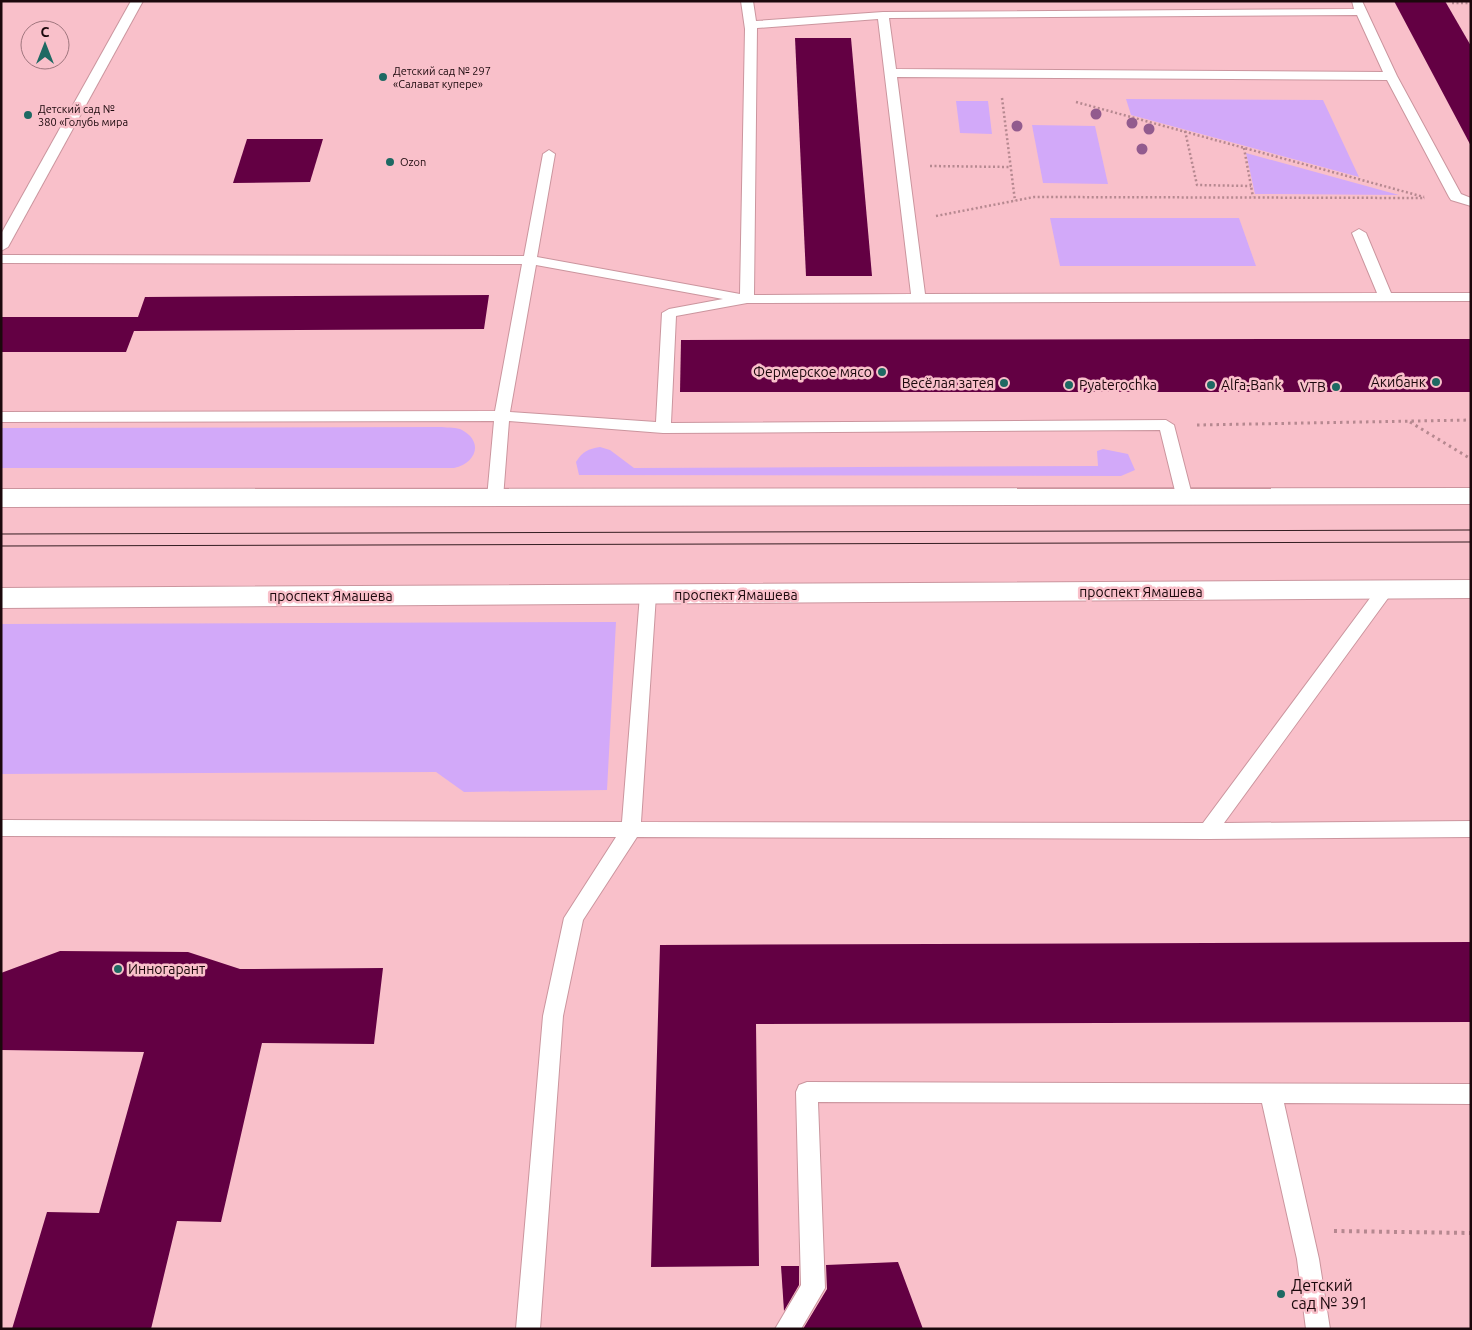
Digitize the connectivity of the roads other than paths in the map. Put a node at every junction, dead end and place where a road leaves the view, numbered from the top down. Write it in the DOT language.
graph roads {
  1 [pos="136,1"];
  2 [pos="747,1"];
  3 [pos="1262,1"];
  4 [pos="1359,7"];
  5 [pos="1268,13"];
  6 [pos="883,15"];
  7 [pos="751,25"];
  8 [pos="890,73"];
  9 [pos="1391,76"];
  10 [pos="549,154"];
  11 [pos="1471,202"];
  12 [pos="1359,233"];
  13 [pos="1,247"];
  14 [pos="1,259"];
  15 [pos="528,260"];
  16 [pos="1471,296"];
  17 [pos="1386,297"];
  18 [pos="918,298"];
  19 [pos="747,299"];
  20 [pos="502,416"];
  21 [pos="1,417"];
  22 [pos="663,428"];
  23 [pos="1184,496"];
  24 [pos="1471,496"];
  25 [pos="1,498"];
  26 [pos="495,498"];
  27 [pos="1471,589"];
  28 [pos="1385,590"];
  29 [pos="648,595"];
  30 [pos="1,598"];
  31 [pos="1,828"];
  32 [pos="1471,829"];
  33 [pos="631,830"];
  34 [pos="1208,830"];
  35 [pos="1271,1093"];
  36 [pos="1471,1094"];
  37 [pos="528,1329"];
  38 [pos="787,1329"];
  39 [pos="1318,1329"];
  1 -- 13 [label="lane"];
  2 -- 7 [label="lane"];
  3 -- 5 [label="lane"];
  4 -- 5 [label="lane"];
  4 -- 9 [label="lane"];
  5 -- 6 [label="lane"];
  6 -- 7 [label="lane"];
  6 -- 8 [label="lane"];
  7 -- 19 [label="lane"];
  8 -- 9 [label="lane"];
  8 -- 18 [label="lane"];
  9 -- 11 [label="lane"];
  10 -- 15 [label="lane"];
  12 -- 17 [label="lane"];
  14 -- 15 [label="lane"];
  15 -- 19 [label="lane"];
  15 -- 20 [label="lane"];
  16 -- 17 [label="lane"];
  17 -- 18 [label="lane"];
  18 -- 19 [label="lane"];
  19 -- 22 [label="lane"];
  20 -- 21 [label="lane"];
  20 -- 22 [label="lane"];
  20 -- 26 [label="lane"];
  22 -- 23 [label="lane"];
  23 -- 24 [label="main road"];
  23 -- 26 [label="main road"];
  25 -- 26 [label="main road"];
  27 -- 28 [label="main road, проспект Ямашева"];
  28 -- 29 [label="main road, проспект Ямашева"];
  28 -- 34 [label="lane"];
  29 -- 30 [label="main road, проспект Ямашева"];
  29 -- 33 [label="lane"];
  31 -- 33 [label="lane"];
  32 -- 34 [label="lane"];
  33 -- 34 [label="lane"];
  33 -- 37 [label="lane"];
  35 -- 36 [label="lane"];
  35 -- 38 [label="lane"];
  35 -- 39 [label="lane"];
}
